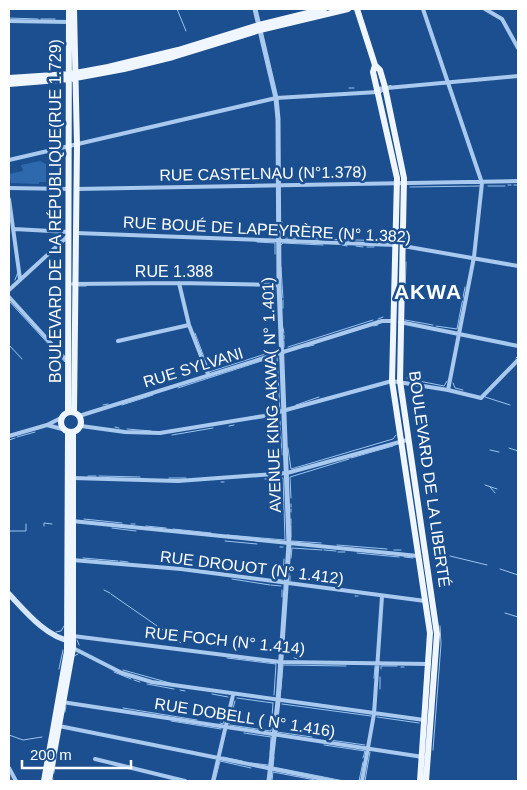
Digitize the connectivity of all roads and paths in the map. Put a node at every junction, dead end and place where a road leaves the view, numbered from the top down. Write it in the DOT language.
graph roads {
  1 [pos="69,9"];
  2 [pos="74,9"];
  3 [pos="255,9"];
  4 [pos="324,9"];
  5 [pos="348,9"];
  6 [pos="357,9"];
  7 [pos="423,9"];
  8 [pos="485,9"];
  9 [pos="9,21"];
  10 [pos="71,22"];
  11 [pos="259,27"];
  12 [pos="518,48"];
  13 [pos="375,65"];
  14 [pos="73,76"];
  15 [pos="518,76"];
  16 [pos="9,78"];
  17 [pos="449,82"];
  18 [pos="9,84"];
  19 [pos="387,88"];
  20 [pos="376,90"];
  21 [pos="276,98"];
  22 [pos="73,146"];
  23 [pos="9,160"];
  24 [pos="518,181"];
  25 [pos="482,183"];
  26 [pos="401,184"];
  27 [pos="279,186"];
  28 [pos="9,188"];
  29 [pos="72,189"];
  30 [pos="9,200"];
  31 [pos="14,229"];
  32 [pos="72,234"];
  33 [pos="278,240"];
  34 [pos="399,245"];
  35 [pos="474,258"];
  36 [pos="518,266"];
  37 [pos="20,279"];
  38 [pos="179,283"];
  39 [pos="72,284"];
  40 [pos="279,285"];
  41 [pos="9,290"];
  42 [pos="9,297"];
  43 [pos="393,320"];
  44 [pos="401,322"];
  45 [pos="188,325"];
  46 [pos="460,334"];
  47 [pos="118,341"];
  48 [pos="518,346"];
  49 [pos="281,353"];
  50 [pos="518,360"];
  51 [pos="72,363"];
  52 [pos="208,374"];
  53 [pos="392,380"];
  54 [pos="400,381"];
  55 [pos="448,390"];
  56 [pos="283,412"];
  57 [pos="73,413"];
  58 [pos="61,418"];
  59 [pos="47,425"];
  60 [pos="81,426"];
  61 [pos="68,431"];
  62 [pos="9,436"];
  63 [pos="404,440"];
  64 [pos="287,473"];
  65 [pos="70,478"];
  66 [pos="70,521"];
  67 [pos="289,544"];
  68 [pos="418,556"];
  69 [pos="425,556"];
  70 [pos="70,560"];
  71 [pos="286,584"];
  72 [pos="9,594"];
  73 [pos="382,596"];
  74 [pos="425,601"];
  75 [pos="432,602"];
  76 [pos="72,642"];
  77 [pos="280,662"];
  78 [pos="377,663"];
  79 [pos="433,664"];
  80 [pos="233,695"];
  81 [pos="61,701"];
  82 [pos="278,701"];
  83 [pos="374,714"];
  84 [pos="428,721"];
  85 [pos="56,726"];
  86 [pos="225,728"];
  87 [pos="274,735"];
  88 [pos="368,749"];
  89 [pos="218,757"];
  90 [pos="425,757"];
  91 [pos="95,759"];
  92 [pos="9,768"];
  93 [pos="270,768"];
  94 [pos="16,781"];
  95 [pos="44,781"];
  96 [pos="49,781"];
  97 [pos="185,781"];
  98 [pos="211,781"];
  99 [pos="269,781"];
  100 [pos="333,781"];
  101 [pos="362,781"];
  102 [pos="420,781"];
  103 [pos="426,781"];
  1 -- 10 [label="main road, BOULEVARD DE LA RÉPUBLIQUE(RUE 1.729)"];
  2 -- 10 [label="main road, BOULEVARD DE LA RÉPUBLIQUE(RUE 1.729)"];
  3 -- 11 [label="street, AVENUE KING AKWA( N° 1.401)"];
  4 -- 11 [label="main road"];
  5 -- 11 [label="main road"];
  6 -- 13 [label="main road, BOULEVARD DE LA LIBERTÉ"];
  7 -- 17 [label="street"];
  8 -- 12 [label="street"];
  9 -- 10 [label="street"];
  10 -- 14 [label="main road, BOULEVARD DE LA RÉPUBLIQUE(RUE 1.729)"];
  11 -- 14 [label="main road"];
  11 -- 21 [label="street, AVENUE KING AKWA( N° 1.401)"];
  13 -- 19 [label="main road, BOULEVARD DE LA LIBERTÉ"];
  13 -- 20 [label="main road, BOULEVARD DE LA LIBERTÉ"];
  14 -- 16 [label="main road"];
  14 -- 18 [label="main road"];
  14 -- 22 [label="main road, BOULEVARD DE LA RÉPUBLIQUE(RUE 1.729)"];
  15 -- 17 [label="street"];
  17 -- 19 [label="street"];
  17 -- 25 [label="street"];
  19 -- 20 [label="street"];
  19 -- 26 [label="main road, BOULEVARD DE LA LIBERTÉ"];
  20 -- 21 [label="street"];
  20 -- 26 [label="main road, BOULEVARD DE LA LIBERTÉ"];
  21 -- 22 [label="street"];
  21 -- 27 [label="street, AVENUE KING AKWA( N° 1.401)"];
  22 -- 23 [label="street"];
  22 -- 29 [label="main road, BOULEVARD DE LA RÉPUBLIQUE(RUE 1.729)"];
  24 -- 25 [label="street, RUE CASTELNAU (N°1.378)"];
  25 -- 26 [label="street, RUE CASTELNAU (N°1.378)"];
  25 -- 35 [label="street"];
  26 -- 27 [label="street, RUE CASTELNAU (N°1.378)"];
  26 -- 34 [label="main road, BOULEVARD DE LA LIBERTÉ"];
  27 -- 29 [label="street, RUE CASTELNAU (N°1.378)"];
  27 -- 33 [label="street, AVENUE KING AKWA( N° 1.401)"];
  28 -- 29 [label="street, RUE CASTELNAU (N°1.378)"];
  29 -- 32 [label="main road, BOULEVARD DE LA RÉPUBLIQUE(RUE 1.729)"];
  30 -- 31 [label="street"];
  31 -- 32 [label="street, RUE BOUÉ DE LAPEYRÈRE (N° 1.382)"];
  31 -- 37 [label="street"];
  32 -- 33 [label="street, RUE BOUÉ DE LAPEYRÈRE (N° 1.382)"];
  32 -- 37 [label="street"];
  32 -- 39 [label="main road, BOULEVARD DE LA RÉPUBLIQUE(RUE 1.729)"];
  33 -- 34 [label="street, RUE BOUÉ DE LAPEYRÈRE (N° 1.382)"];
  33 -- 40 [label="street, AVENUE KING AKWA( N° 1.401)"];
  34 -- 35 [label="street, RUE BOUÉ DE LAPEYRÈRE (N° 1.382)"];
  34 -- 43 [label="main road, BOULEVARD DE LA LIBERTÉ"];
  34 -- 44 [label="main road, BOULEVARD DE LA LIBERTÉ"];
  35 -- 36 [label="street, RUE BOUÉ DE LAPEYRÈRE (N° 1.382)"];
  35 -- 46 [label="street"];
  37 -- 41 [label="street"];
  38 -- 39 [label="street, RUE 1.388"];
  38 -- 40 [label="street, RUE 1.388"];
  38 -- 45 [label="street"];
  39 -- 51 [label="main road, BOULEVARD DE LA RÉPUBLIQUE(RUE 1.729)"];
  40 -- 49 [label="street, AVENUE KING AKWA( N° 1.401)"];
  42 -- 51 [label="street"];
  43 -- 44 [label="street, RUE SYLVANI"];
  43 -- 49 [label="street, RUE SYLVANI"];
  43 -- 53 [label="main road, BOULEVARD DE LA LIBERTÉ"];
  44 -- 46 [label="street, RUE SYLVANI"];
  44 -- 54 [label="main road, BOULEVARD DE LA LIBERTÉ"];
  45 -- 47 [label="street"];
  45 -- 52 [label="street"];
  46 -- 48 [label="street, RUE SYLVANI"];
  46 -- 55 [label="street"];
  49 -- 52 [label="street, RUE SYLVANI"];
  49 -- 56 [label="street, AVENUE KING AKWA( N° 1.401)"];
  50 -- 55 [label="street"];
  51 -- 57 [label="main road, BOULEVARD DE LA RÉPUBLIQUE(RUE 1.729)"];
  52 -- 57 [label="street, RUE SYLVANI"];
  53 -- 54 [label="street"];
  53 -- 56 [label="street"];
  53 -- 63 [label="main road, BOULEVARD DE LA LIBERTÉ"];
  54 -- 55 [label="street"];
  54 -- 63 [label="main road, BOULEVARD DE LA LIBERTÉ"];
  56 -- 60 [label="street"];
  56 -- 64 [label="street, AVENUE KING AKWA( N° 1.401)"];
  57 -- 58 [label="main road"];
  57 -- 60 [label="main road, BOULEVARD DE LA RÉPUBLIQUE(RUE 1.729)"];
  58 -- 59 [label="street"];
  58 -- 61 [label="main road"];
  59 -- 61 [label="street"];
  59 -- 62 [label="street"];
  60 -- 61 [label="main road"];
  61 -- 65 [label="main road"];
  63 -- 64 [label="street"];
  63 -- 68 [label="main road, BOULEVARD DE LA LIBERTÉ"];
  63 -- 69 [label="main road, BOULEVARD DE LA LIBERTÉ"];
  64 -- 65 [label="street"];
  64 -- 67 [label="street, AVENUE KING AKWA( N° 1.401)"];
  65 -- 66 [label="main road"];
  66 -- 67 [label="street"];
  66 -- 70 [label="main road"];
  67 -- 68 [label="street"];
  67 -- 71 [label="street, AVENUE KING AKWA( N° 1.401)"];
  68 -- 69 [label="street"];
  68 -- 74 [label="main road, BOULEVARD DE LA LIBERTÉ"];
  69 -- 75 [label="main road, BOULEVARD DE LA LIBERTÉ"];
  70 -- 71 [label="street, RUE DROUOT (N° 1.412)"];
  70 -- 76 [label="main road"];
  71 -- 73 [label="street, RUE DROUOT (N° 1.412)"];
  71 -- 77 [label="street, AVENUE KING AKWA( N° 1.401)"];
  72 -- 76 [label="main road"];
  73 -- 74 [label="street, RUE DROUOT (N° 1.412)"];
  73 -- 78 [label="street"];
  74 -- 75 [label="street, RUE DROUOT (N° 1.412)"];
  74 -- 79 [label="main road, BOULEVARD DE LA LIBERTÉ"];
  75 -- 79 [label="main road, BOULEVARD DE LA LIBERTÉ"];
  76 -- 77 [label="street, RUE FOCH (N° 1.414)"];
  76 -- 80 [label="street"];
  76 -- 81 [label="main road"];
  77 -- 78 [label="street, RUE FOCH (N° 1.414)"];
  77 -- 82 [label="street, AVENUE KING AKWA( N° 1.401)"];
  78 -- 79 [label="street, RUE FOCH (N° 1.414)"];
  78 -- 83 [label="street"];
  79 -- 84 [label="main road, BOULEVARD DE LA LIBERTÉ"];
  80 -- 82 [label="street"];
  80 -- 86 [label="street"];
  81 -- 85 [label="main road"];
  81 -- 86 [label="street, RUE DOBELL ( N° 1.416)"];
  82 -- 83 [label="street"];
  82 -- 87 [label="street, AVENUE KING AKWA( N° 1.401)"];
  83 -- 84 [label="street"];
  83 -- 88 [label="street"];
  84 -- 90 [label="main road, BOULEVARD DE LA LIBERTÉ"];
  85 -- 89 [label="street"];
  85 -- 95 [label="main road"];
  85 -- 96 [label="main road"];
  86 -- 87 [label="street, RUE DOBELL ( N° 1.416)"];
  86 -- 89 [label="street"];
  87 -- 88 [label="street, RUE DOBELL ( N° 1.416)"];
  87 -- 93 [label="street, AVENUE KING AKWA( N° 1.401)"];
  88 -- 90 [label="street, RUE DOBELL ( N° 1.416)"];
  88 -- 101 [label="street"];
  89 -- 93 [label="street"];
  89 -- 98 [label="street"];
  90 -- 102 [label="main road, BOULEVARD DE LA LIBERTÉ"];
  90 -- 103 [label="main road, BOULEVARD DE LA LIBERTÉ"];
  91 -- 97 [label="street"];
  92 -- 94 [label="street"];
  93 -- 99 [label="street, AVENUE KING AKWA( N° 1.401)"];
  93 -- 100 [label="street"];
}
